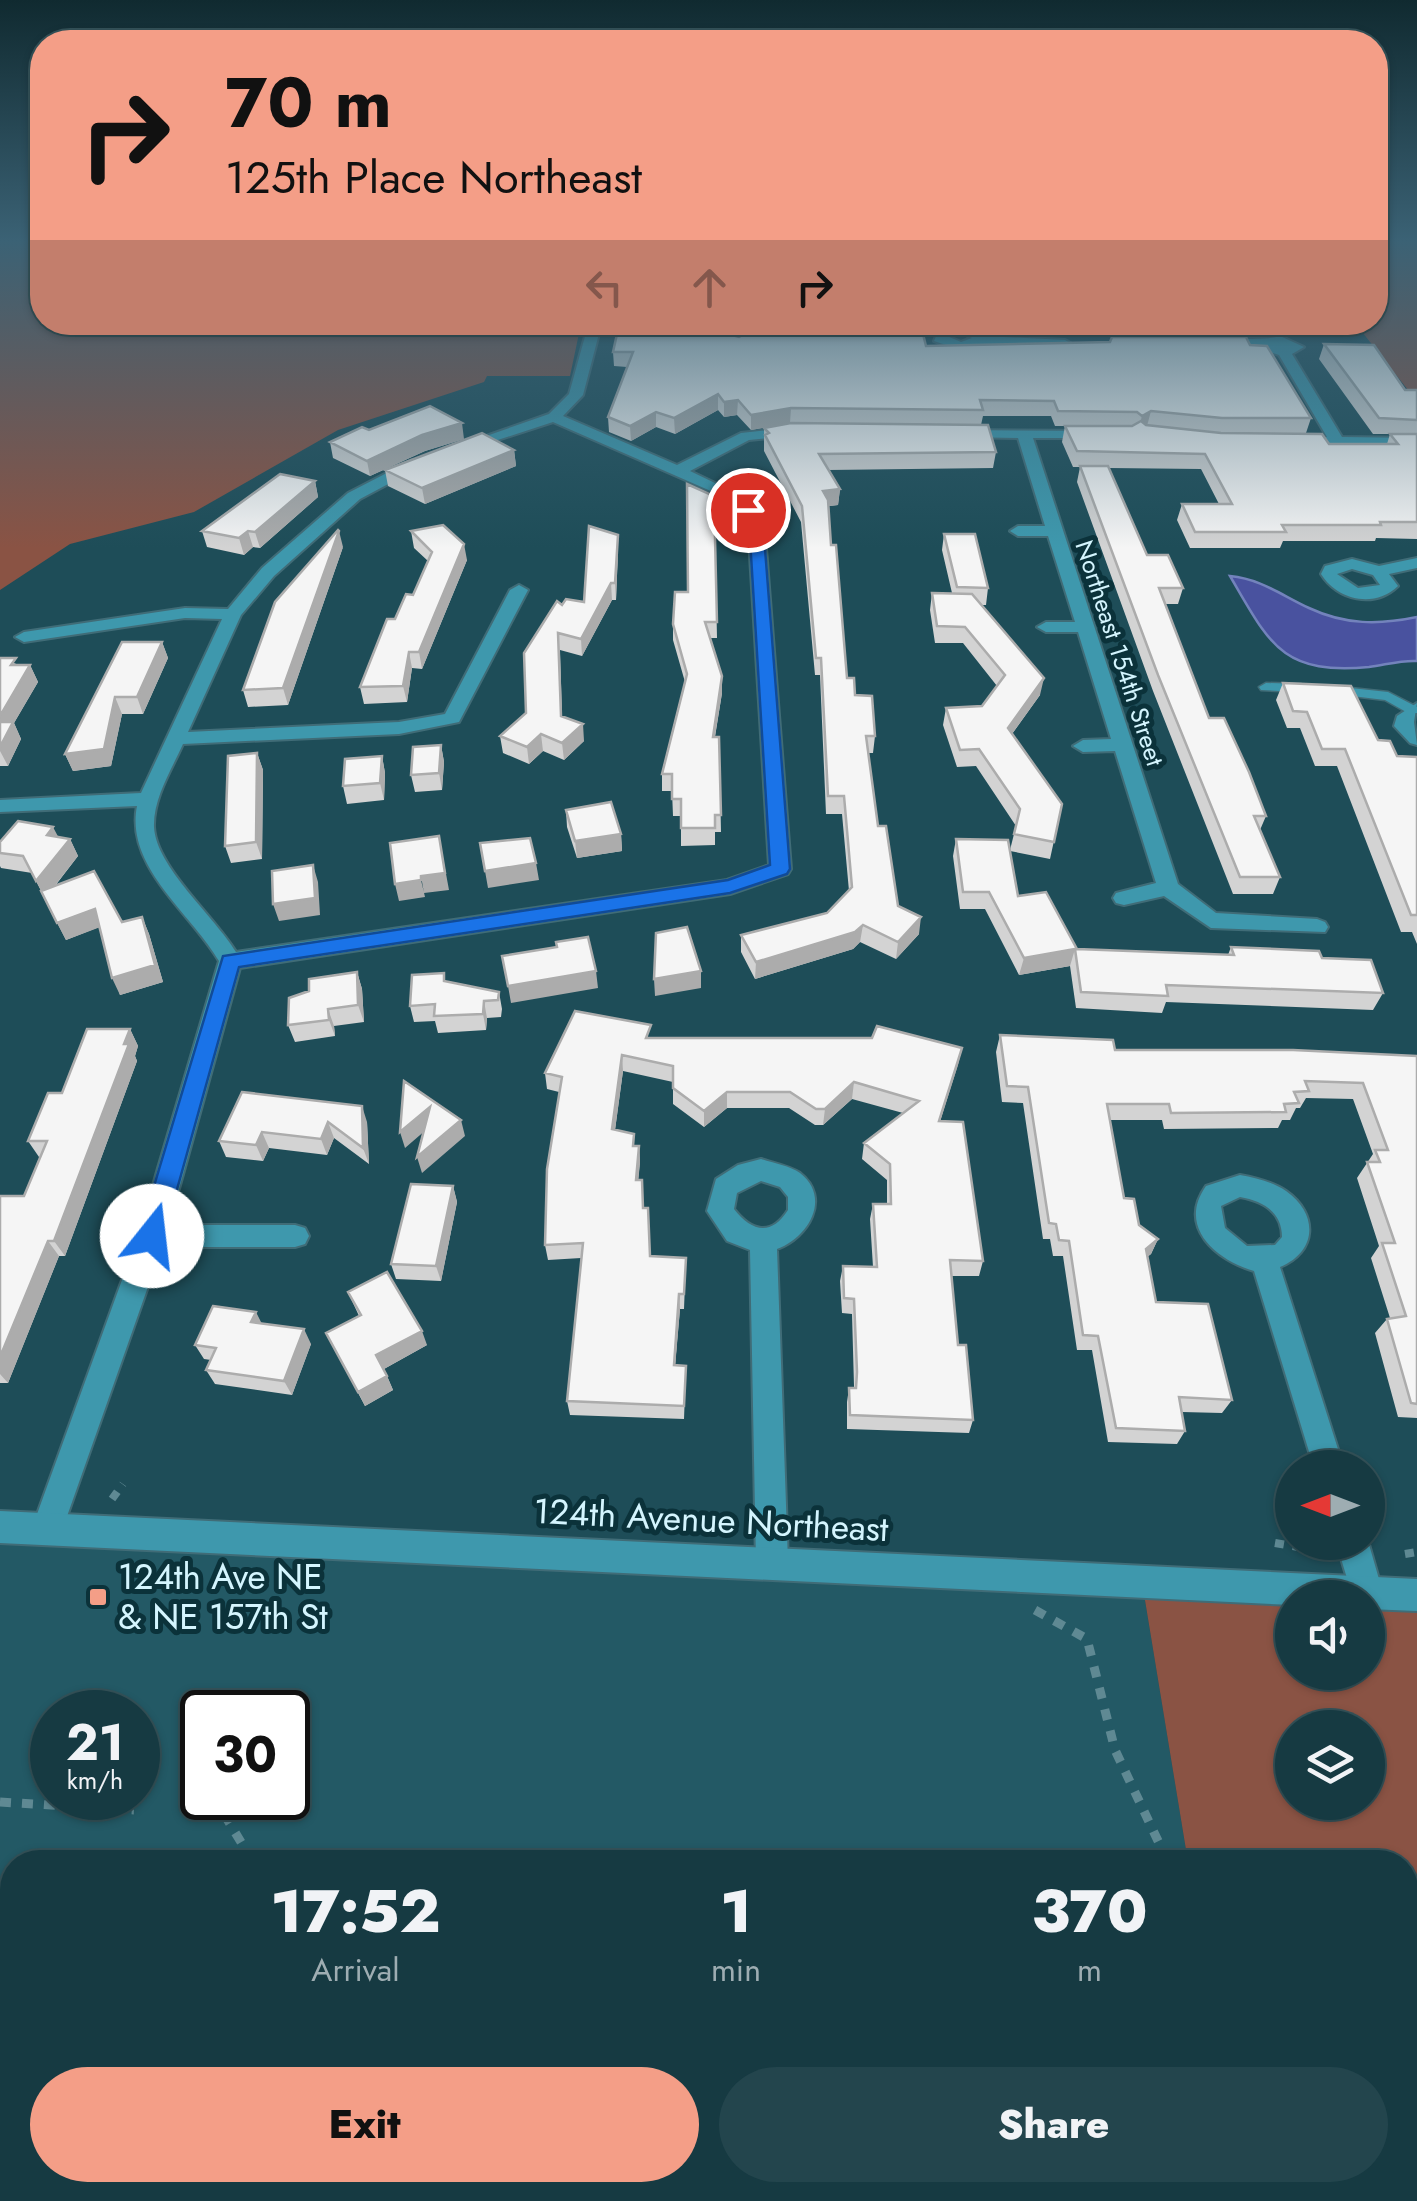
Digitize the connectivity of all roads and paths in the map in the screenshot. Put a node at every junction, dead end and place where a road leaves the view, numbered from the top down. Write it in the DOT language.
graph roads {
  1 [pos="591,343"];
  2 [pos="1048,343"];
  3 [pos="1080,344"];
  4 [pos="1196,345"];
  5 [pos="554,418"];
  6 [pos="823,431"];
  7 [pos="948,432"];
  8 [pos="1024,434"];
  9 [pos="1118,434"];
  10 [pos="1268,441"];
  11 [pos="1337,441"];
  12 [pos="1417,442"];
  13 [pos="680,470"];
  14 [pos="1018,531"];
  15 [pos="1055,531"];
  16 [pos="1417,563"];
  17 [pos="1380,571"];
  18 [pos="520,590"];
  19 [pos="233,614"];
  20 [pos="1046,627"];
  21 [pos="1086,627"];
  22 [pos="24,637"];
  23 [pos="1266,687"];
  24 [pos="1415,710"];
  25 [pos="1417,738"];
  26 [pos="174,739"];
  27 [pos="1084,746"];
  28 [pos="1123,746"];
  29 [pos="148,798"];
  30 [pos="0,806"];
  31 [pos="1168,888"];
  32 [pos="1124,898"];
  33 [pos="1317,927"];
  34 [pos="230,961"];
  35 [pos="152,1236"];
  36 [pos="295,1236"];
  37 [pos="763,1240"];
  38 [pos="1264,1260"];
  39 [pos="1323,1450"];
  40 [pos="123,1484"];
  41 [pos="112,1499"];
  42 [pos="826,1516"];
  43 [pos="698,1517"];
  44 [pos="814,1519"];
  45 [pos="720,1520"];
  46 [pos="0,1527"];
  47 [pos="48,1528"];
  48 [pos="1417,1552"];
  49 [pos="1405,1554"];
  50 [pos="772,1562"];
  51 [pos="1275,1588"];
  52 [pos="1385,1594"];
  53 [pos="1417,1595"];
  54 [pos="1018,1601"];
  55 [pos="0,1802"];
  56 [pos="30,1804"];
  57 [pos="228,1820"];
  58 [pos="246,1850"];
  59 [pos="1162,1850"];
  1 -- 5 [label="street"];
  2 -- 3 [label="street"];
  4 -- 11 [label="street"];
  5 -- 13 [label="street"];
  5 -- 19 [label="street"];
  6 -- 13 [label="street"];
  7 -- 8 [label="street"];
  8 -- 9 [label="street"];
  8 -- 15 [label="street, Northeast 154th Street"];
  10 -- 11 [label="street"];
  11 -- 12 [label="street"];
  13 -- 34 [label="street"];
  14 -- 15 [label="street"];
  15 -- 21 [label="street, Northeast 154th Street"];
  16 -- 17 [label="street"];
  18 -- 26 [label="street"];
  19 -- 22 [label="street"];
  19 -- 26 [label="street"];
  20 -- 21 [label="street"];
  21 -- 28 [label="street, Northeast 154th Street"];
  23 -- 24 [label="lane"];
  24 -- 25 [label="street"];
  26 -- 29 [label="street"];
  27 -- 28 [label="street"];
  28 -- 31 [label="street, Northeast 154th Street"];
  29 -- 30 [label="street"];
  29 -- 34 [label="street"];
  31 -- 32 [label="street"];
  31 -- 33 [label="street"];
  34 -- 35 [label="street"];
  35 -- 36 [label="street"];
  35 -- 47 [label="street"];
  37 -- 50 [label="street"];
  38 -- 39 [label="street"];
  40 -- 41 [label="path"];
  42 -- 44 [label="path"];
  43 -- 45 [label="path"];
  46 -- 47 [label="street, 124th Avenue Northeast"];
  47 -- 50 [label="street, 124th Avenue Northeast"];
  48 -- 49 [label="path"];
  50 -- 51 [label="street, 124th Avenue Northeast"];
  52 -- 53 [label="street, 124th Avenue Northeast"];
  54 -- 59 [label="path"];
  55 -- 56 [label="path"];
  57 -- 58 [label="path"];
}
